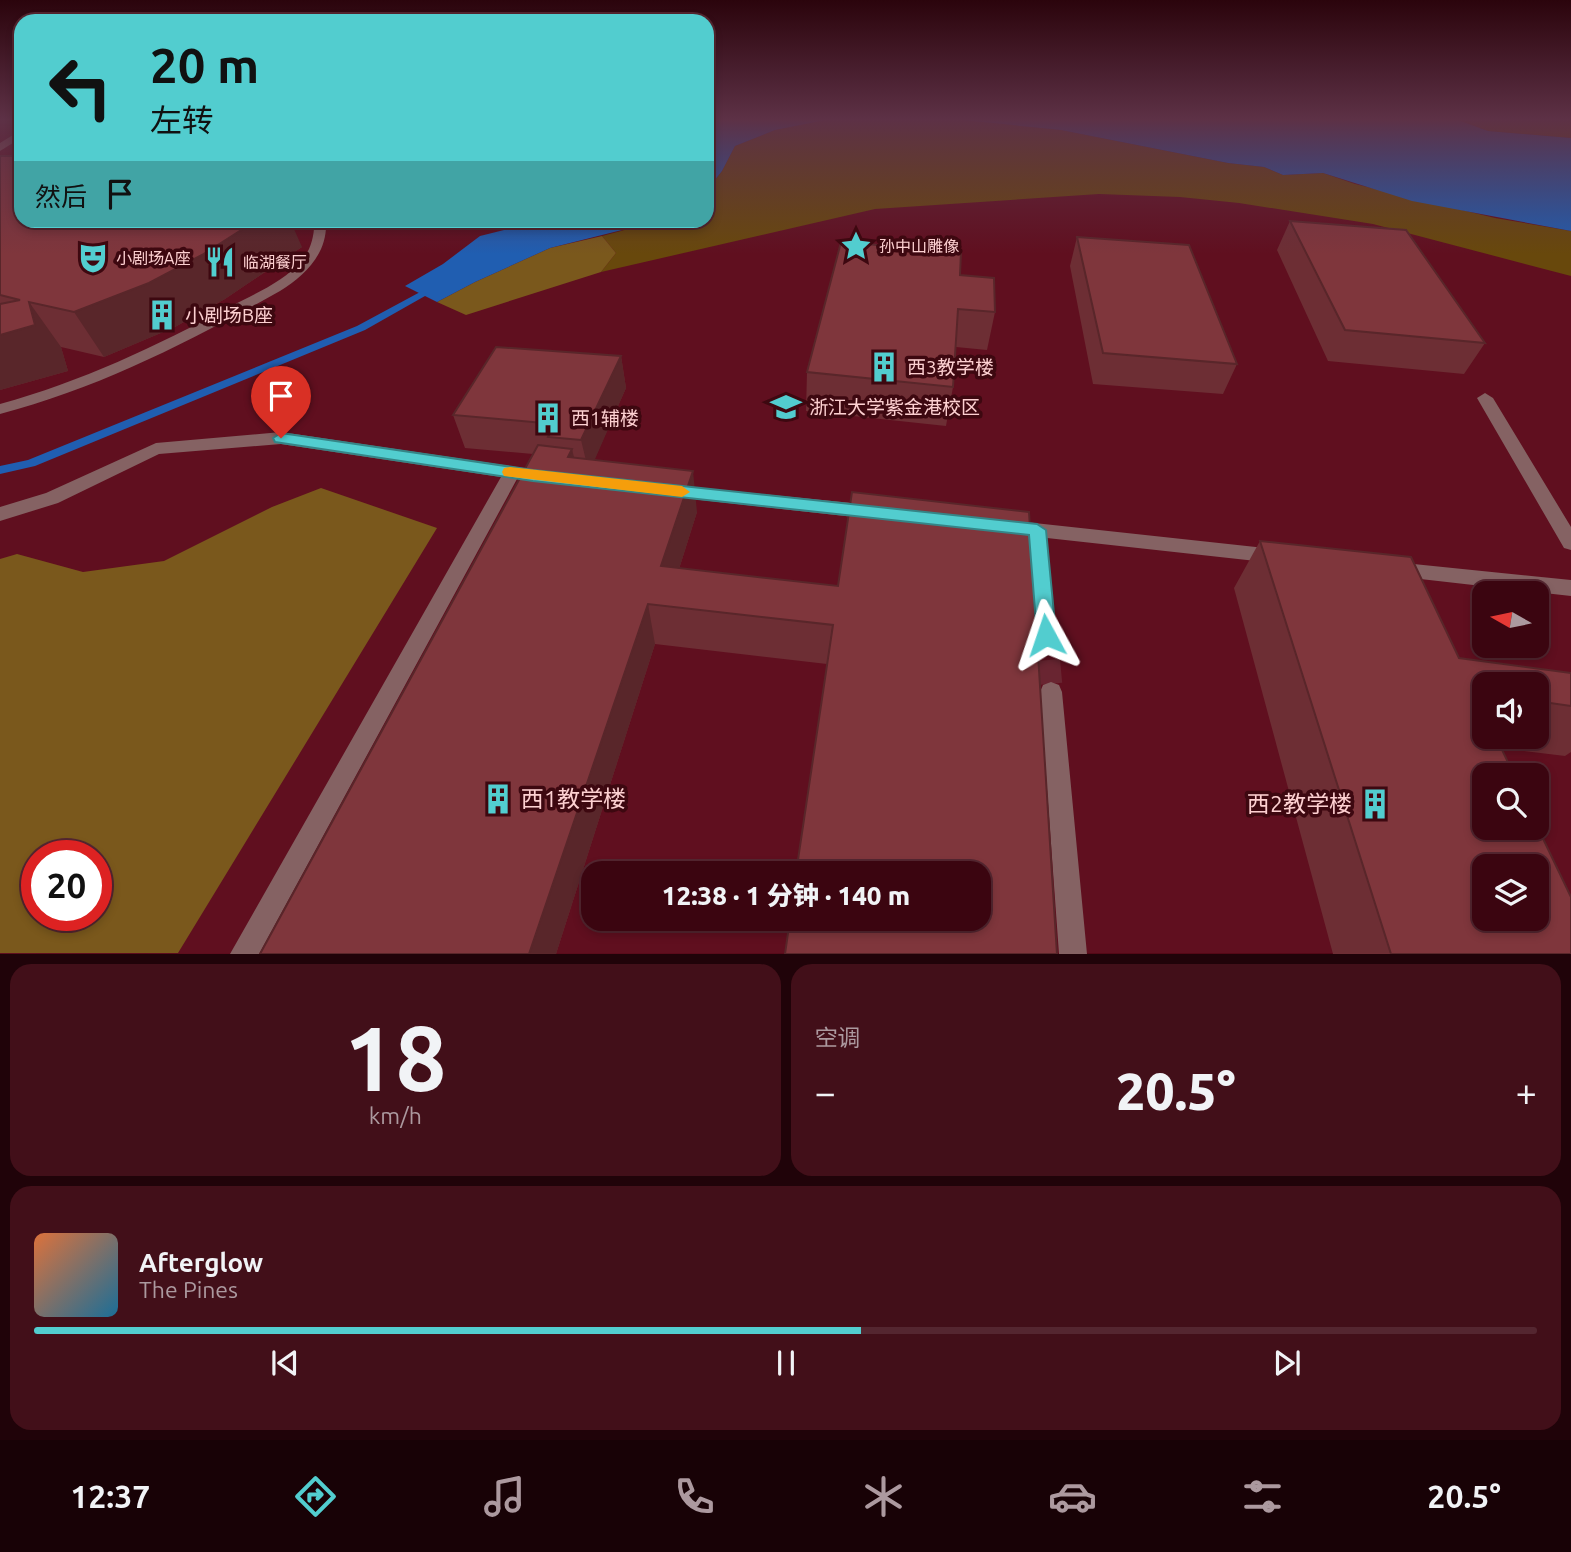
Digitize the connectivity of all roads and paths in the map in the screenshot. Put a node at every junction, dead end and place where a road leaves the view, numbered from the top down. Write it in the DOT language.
graph roads {
  1 [pos="321,228"];
  2 [pos="1485,398"];
  3 [pos="0,409"];
  4 [pos="512,473"];
  5 [pos="561,478"];
  6 [pos="656,489"];
  7 [pos="0,514"];
  8 [pos="887,514"];
  9 [pos="983,524"];
  10 [pos="1037,530"];
  11 [pos="1571,543"];
  12 [pos="1300,559"];
  13 [pos="1370,566"];
  14 [pos="1571,588"];
  15 [pos="1046,635"];
  16 [pos="1051,692"];
  17 [pos="244,954"];
  18 [pos="1073,954"];
  1 -- 3 [label="street"];
  2 -- 11 [label="street"];
  4 -- 5 [label="street"];
  4 -- 7 [label="street"];
  4 -- 17 [label="street"];
  6 -- 8 [label="street"];
  9 -- 10 [label="street"];
  10 -- 12 [label="street"];
  10 -- 15 [label="street"];
  13 -- 14 [label="street"];
  16 -- 18 [label="street"];
}
